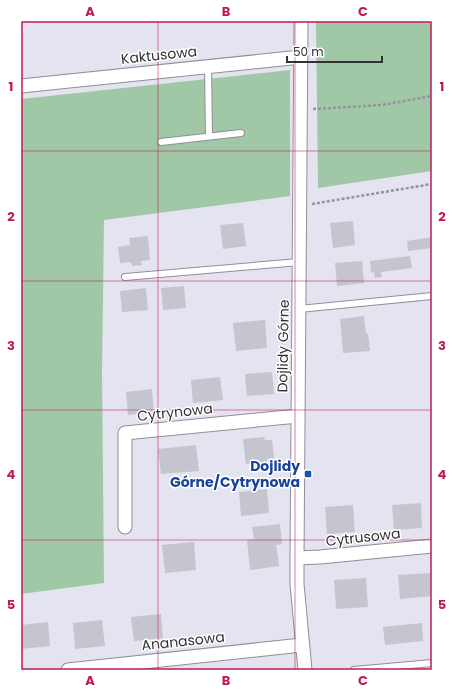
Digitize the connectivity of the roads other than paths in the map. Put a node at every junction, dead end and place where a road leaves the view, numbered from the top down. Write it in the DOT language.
graph roads {
  1 [pos="301,21"];
  2 [pos="301,57"];
  3 [pos="208,66"];
  4 [pos="21,86"];
  5 [pos="241,133"];
  6 [pos="209,136"];
  7 [pos="161,142"];
  8 [pos="299,262"];
  9 [pos="125,277"];
  10 [pos="432,296"];
  11 [pos="299,309"];
  12 [pos="298,416"];
  13 [pos="125,527"];
  14 [pos="432,546"];
  15 [pos="297,558"];
  16 [pos="302,645"];
  17 [pos="432,663"];
  18 [pos="68,670"];
  19 [pos="305,670"];
  20 [pos="354,670"];
  1 -- 2 [label="street, Dojlidy Górne"];
  2 -- 3 [label="street, Kaktusowa"];
  2 -- 8 [label="street, Dojlidy Górne"];
  3 -- 4 [label="street, Kaktusowa"];
  3 -- 6 [label="lane"];
  5 -- 6 [label="lane"];
  6 -- 7 [label="lane"];
  8 -- 9 [label="lane"];
  8 -- 11 [label="street, Dojlidy Górne"];
  10 -- 11 [label="lane"];
  11 -- 12 [label="street, Dojlidy Górne"];
  12 -- 13 [label="street, Cytrynowa"];
  12 -- 15 [label="street, Dojlidy Górne"];
  14 -- 15 [label="street, Cytrusowa"];
  15 -- 16 [label="street, Dojlidy Górne"];
  16 -- 18 [label="street, Ananasowa"];
  16 -- 19 [label="street, Dojlidy Górne"];
  17 -- 20 [label="lane"];
}
